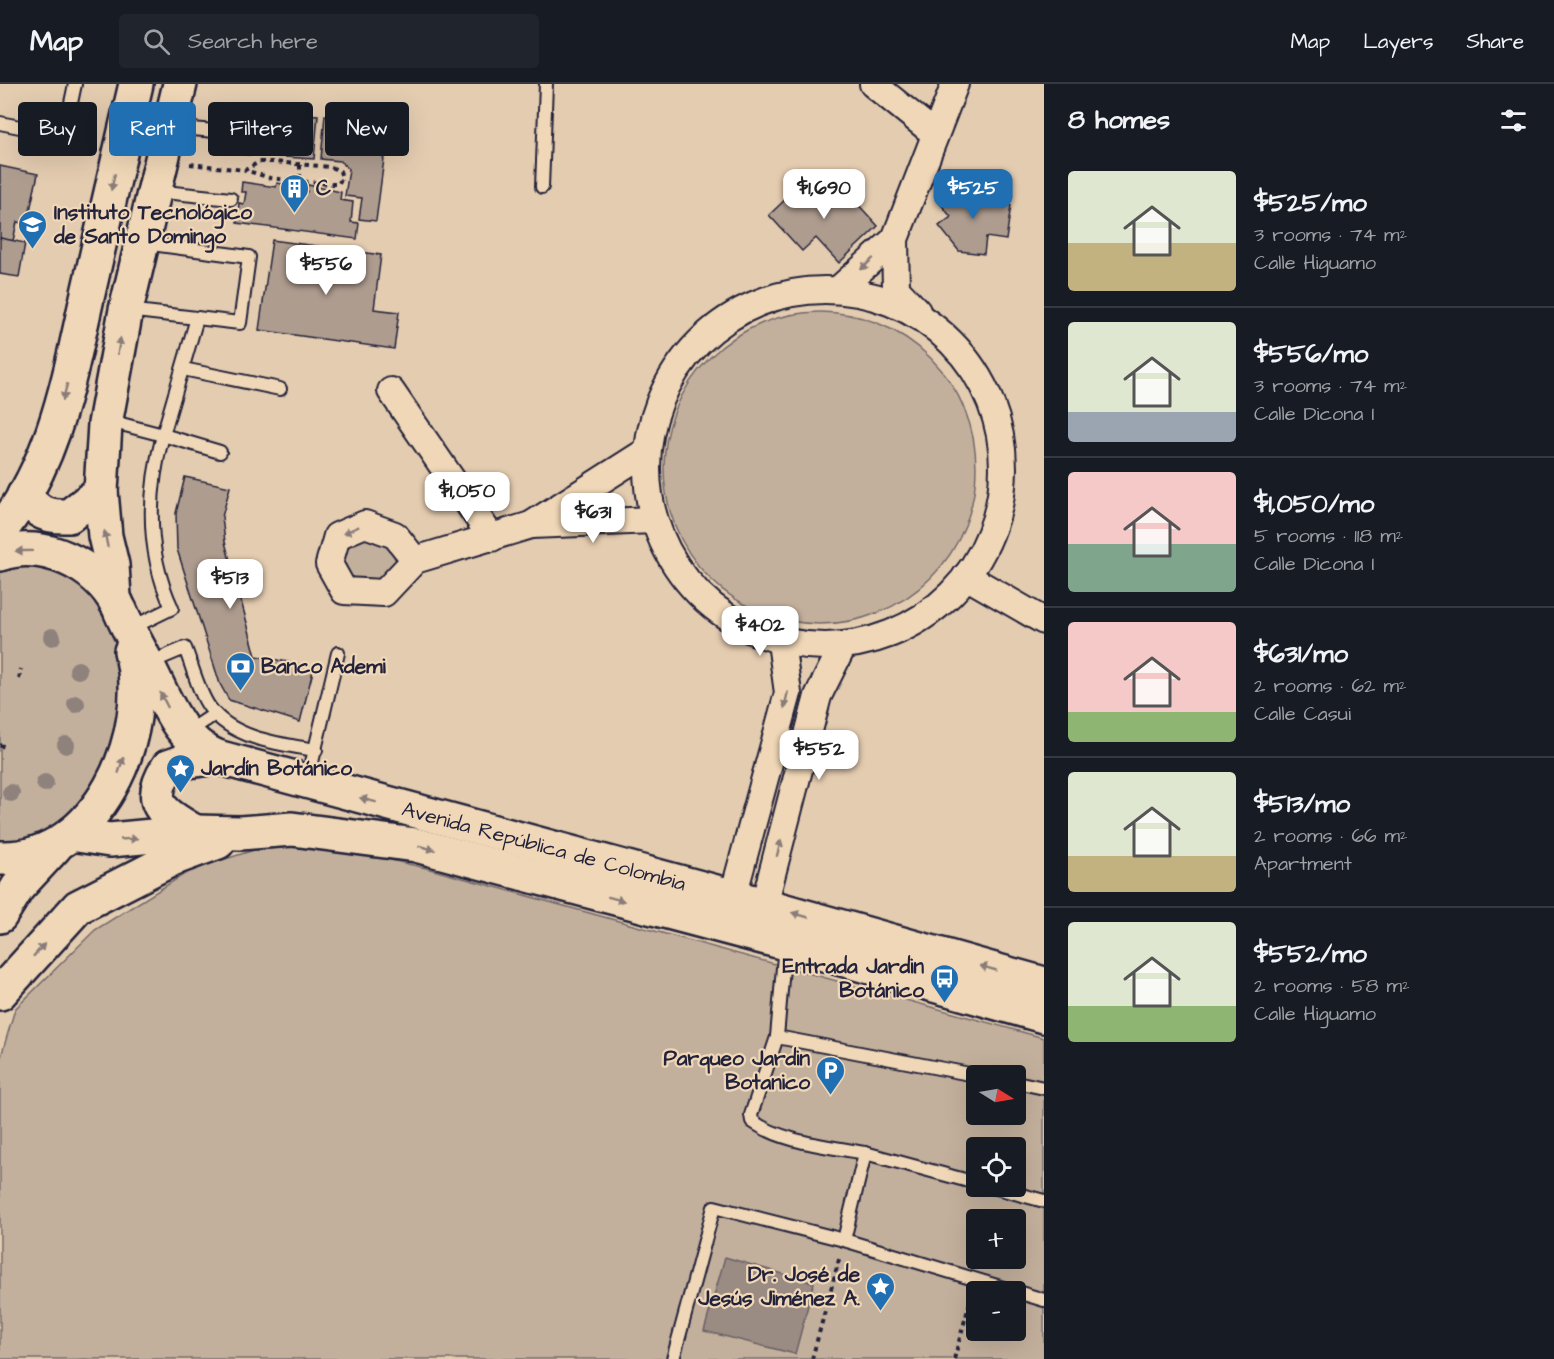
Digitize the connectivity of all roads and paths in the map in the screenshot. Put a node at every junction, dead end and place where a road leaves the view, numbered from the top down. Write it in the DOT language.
graph roads {
  1 [pos="75,84"];
  2 [pos="136,84"];
  3 [pos="180,84"];
  4 [pos="546,84"];
  5 [pos="875,84"];
  6 [pos="954,84"];
  7 [pos="176,102"];
  8 [pos="0,123"];
  9 [pos="934,134"];
  10 [pos="163,156"];
  11 [pos="276,156"];
  12 [pos="274,162"];
  13 [pos="300,165"];
  14 [pos="345,165"];
  15 [pos="245,170"];
  16 [pos="340,171"];
  17 [pos="158,176"];
  18 [pos="302,181"];
  19 [pos="542,187"];
  20 [pos="300,191"];
  21 [pos="231,199"];
  22 [pos="895,239"];
  23 [pos="142,243"];
  24 [pos="839,289"];
  25 [pos="126,310"];
  26 [pos="197,318"];
  27 [pos="923,318"];
  28 [pos="183,369"];
  29 [pos="280,389"];
  30 [pos="391,391"];
  31 [pos="106,420"];
  32 [pos="163,435"];
  33 [pos="647,451"];
  34 [pos="220,452"];
  35 [pos="101,491"];
  36 [pos="24,495"];
  37 [pos="654,520"];
  38 [pos="531,525"];
  39 [pos="0,531"];
  40 [pos="492,538"];
  41 [pos="0,554"];
  42 [pos="416,560"];
  43 [pos="966,576"];
  44 [pos="121,612"];
  45 [pos="1044,621"];
  46 [pos="781,642"];
  47 [pos="843,646"];
  48 [pos="339,653"];
  49 [pos="147,664"];
  50 [pos="21,669"];
  51 [pos="19,679"];
  52 [pos="215,714"];
  53 [pos="185,734"];
  54 [pos="3,740"];
  55 [pos="1,748"];
  56 [pos="316,750"];
  57 [pos="217,758"];
  58 [pos="307,783"];
  59 [pos="195,832"];
  60 [pos="240,833"];
  61 [pos="66,838"];
  62 [pos="0,858"];
  63 [pos="733,896"];
  64 [pos="765,905"];
  65 [pos="0,916"];
  66 [pos="785,943"];
  67 [pos="1044,984"];
  68 [pos="0,993"];
  69 [pos="1044,1016"];
  70 [pos="777,1037"];
  71 [pos="966,1073"];
  72 [pos="1026,1084"];
  73 [pos="1044,1088"];
  74 [pos="865,1154"];
  75 [pos="966,1180"];
  76 [pos="1026,1196"];
  77 [pos="1044,1201"];
  78 [pos="844,1240"];
  79 [pos="976,1280"];
  80 [pos="1044,1300"];
  81 [pos="673,1359"];
  82 [pos="812,1359"];
  83 [pos="954,1359"];
  1 -- 8 [label="lane"];
  2 -- 36 [label="main road, one-way"];
  3 -- 7 [label="main road"];
  4 -- 19 [label="lane"];
  5 -- 9 [label="street"];
  6 -- 9 [label="street"];
  9 -- 22 [label="street"];
  10 -- 17 [label="main road"];
  11 -- 12 [label="path"];
  12 -- 13 [label="path"];
  12 -- 15 [label="path"];
  13 -- 16 [label="path"];
  13 -- 18 [label="path"];
  14 -- 16 [label="path"];
  15 -- 17 [label="path"];
  15 -- 18 [label="path"];
  16 -- 18 [label="path"];
  17 -- 21 [label="lane"];
  17 -- 23 [label="main road"];
  18 -- 20 [label="path"];
  22 -- 24 [label="street, one-way"];
  22 -- 27 [label="street"];
  23 -- 25 [label="main road"];
  23 -- 26 [label="lane"];
  24 -- 27 [label="street"];
  24 -- 33 [label="street"];
  25 -- 26 [label="lane"];
  31 -- 25 [label="main road, one-way"];
  26 -- 28 [label="lane"];
  27 -- 43 [label="street"];
  28 -- 29 [label="lane"];
  28 -- 32 [label="lane"];
  30 -- 40 [label="street"];
  31 -- 32 [label="lane"];
  31 -- 35 [label="main road"];
  32 -- 34 [label="lane"];
  32 -- 44 [label="lane"];
  33 -- 37 [label="street"];
  33 -- 38 [label="street"];
  35 -- 36 [label="main road"];
  44 -- 35 [label="main road, one-way"];
  36 -- 39 [label="main road"];
  37 -- 38 [label="street"];
  37 -- 46 [label="street"];
  38 -- 40 [label="street"];
  40 -- 42 [label="street"];
  44 -- 41 [label="main road, one-way"];
  43 -- 45 [label="street"];
  43 -- 47 [label="street"];
  44 -- 49 [label="main road, Avenida República de Colombia"];
  61 -- 44 [label="main road, one-way"];
  46 -- 47 [label="street"];
  46 -- 63 [label="street, one-way"];
  64 -- 47 [label="street, one-way"];
  48 -- 56 [label="lane"];
  49 -- 52 [label="lane"];
  53 -- 49 [label="main road, Avenida República de Colombia, one-way"];
  50 -- 51 [label="path"];
  52 -- 53 [label="lane"];
  52 -- 56 [label="lane"];
  53 -- 57 [label="main road, Avenida República de Colombia"];
  54 -- 55 [label="path"];
  56 -- 58 [label="lane"];
  57 -- 58 [label="main road, Avenida República de Colombia"];
  57 -- 59 [label="main road"];
  63 -- 58 [label="main road, Avenida República de Colombia, one-way"];
  59 -- 60 [label="main road, Avenida República de Colombia"];
  61 -- 59 [label="main road, Avenida República de Colombia, one-way"];
  60 -- 66 [label="main road, Avenida República de Colombia, one-way"];
  68 -- 60 [label="main road, one-way"];
  61 -- 62 [label="main road"];
  61 -- 65 [label="main road"];
  63 -- 64 [label="main road, Avenida República de Colombia"];
  67 -- 64 [label="main road, Avenida República de Colombia, one-way"];
  66 -- 69 [label="main road, Avenida República de Colombia"];
  66 -- 70 [label="lane"];
  70 -- 71 [label="lane"];
  70 -- 74 [label="lane"];
  72 -- 73 [label="lane"];
  74 -- 75 [label="lane"];
  74 -- 78 [label="lane"];
  76 -- 77 [label="lane"];
  78 -- 79 [label="lane"];
  78 -- 81 [label="lane"];
  78 -- 82 [label="path"];
  79 -- 80 [label="lane"];
  79 -- 83 [label="path"];
}
